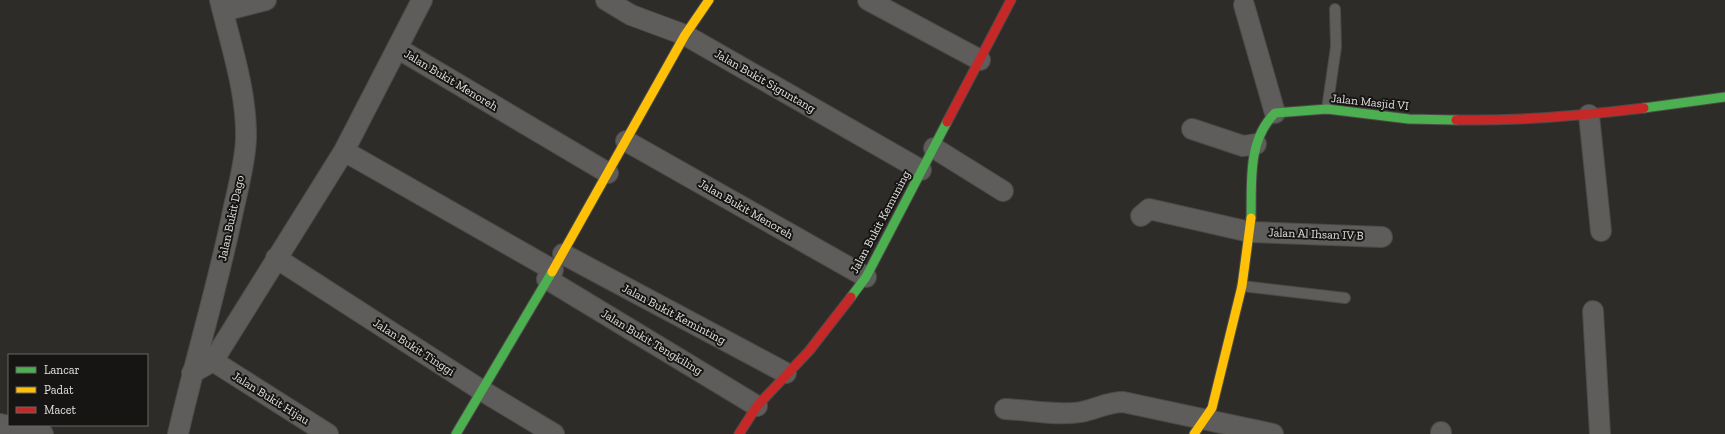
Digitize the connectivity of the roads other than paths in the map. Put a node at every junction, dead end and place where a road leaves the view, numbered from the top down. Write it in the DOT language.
graph roads {
  1 [pos="266,0"];
  2 [pos="422,0"];
  3 [pos="606,0"];
  4 [pos="709,0"];
  5 [pos="869,0"];
  6 [pos="1011,0"];
  7 [pos="221,5"];
  8 [pos="1244,5"];
  9 [pos="1335,9"];
  10 [pos="685,35"];
  11 [pos="397,48"];
  12 [pos="980,60"];
  13 [pos="1725,97"];
  14 [pos="1327,110"];
  15 [pos="1275,113"];
  16 [pos="1589,115"];
  17 [pos="1192,129"];
  18 [pos="626,141"];
  19 [pos="1256,144"];
  20 [pos="934,148"];
  21 [pos="344,151"];
  22 [pos="921,170"];
  23 [pos="608,173"];
  24 [pos="1003,191"];
  25 [pos="1141,216"];
  26 [pos="1601,231"];
  27 [pos="1250,232"];
  28 [pos="1382,237"];
  29 [pos="276,258"];
  30 [pos="554,267"];
  31 [pos="866,277"];
  32 [pos="1242,286"];
  33 [pos="1345,298"];
  34 [pos="1593,311"];
  35 [pos="213,361"];
  36 [pos="192,373"];
  37 [pos="786,373"];
  38 [pos="480,390"];
  39 [pos="757,406"];
  40 [pos="1005,409"];
  41 [pos="9,426"];
  42 [pos="1199,426"];
  43 [pos="43,434"];
  44 [pos="178,434"];
  45 [pos="328,434"];
  46 [pos="456,434"];
  47 [pos="554,434"];
  48 [pos="739,434"];
  49 [pos="1273,434"];
  50 [pos="1600,434"];
  1 -- 7 [label="street"];
  2 -- 11 [label="street"];
  3 -- 10 [label="street, Jalan Bukit Siguntang"];
  4 -- 10 [label="street"];
  5 -- 12 [label="street"];
  6 -- 12 [label="street, Jalan Bukit Kemuning"];
  7 -- 36 [label="street, Jalan Bukit Dago"];
  8 -- 15 [label="street"];
  9 -- 14 [label="lane"];
  10 -- 18 [label="street"];
  10 -- 22 [label="street, Jalan Bukit Siguntang"];
  11 -- 21 [label="street"];
  11 -- 23 [label="street, Jalan Bukit Menoreh"];
  12 -- 20 [label="street, Jalan Bukit Kemuning"];
  13 -- 16 [label="street, Jalan Masjid VI"];
  14 -- 15 [label="street, Jalan Masjid VI"];
  14 -- 16 [label="street, Jalan Masjid VI"];
  15 -- 19 [label="street"];
  16 -- 26 [label="street"];
  17 -- 19 [label="street"];
  18 -- 23 [label="street"];
  18 -- 31 [label="street, Jalan Bukit Menoreh"];
  19 -- 27 [label="street"];
  20 -- 22 [label="street, Jalan Bukit Kemuning"];
  20 -- 24 [label="street"];
  21 -- 29 [label="street"];
  21 -- 30 [label="street, Jalan Bukit Tengkiling"];
  22 -- 31 [label="street, Jalan Bukit Kemuning"];
  23 -- 30 [label="street"];
  25 -- 27 [label="street, Jalan Al Ihsan IV B"];
  27 -- 28 [label="street, Jalan Al Ihsan IV B"];
  27 -- 32 [label="street"];
  29 -- 35 [label="street"];
  29 -- 38 [label="street, Jalan Bukit Tinggi"];
  30 -- 37 [label="street, Jalan Bukit Keminting"];
  30 -- 38 [label="street"];
  30 -- 39 [label="street, Jalan Bukit Tengkiling"];
  31 -- 37 [label="street, Jalan Bukit Kemuning"];
  32 -- 33 [label="lane"];
  32 -- 42 [label="street"];
  34 -- 50 [label="street"];
  35 -- 36 [label="street"];
  35 -- 45 [label="street, Jalan Bukit Hijau"];
  36 -- 44 [label="street, Jalan Bukit Dago"];
  37 -- 39 [label="street, Jalan Bukit Kemuning"];
  38 -- 46 [label="street"];
  38 -- 47 [label="street, Jalan Bukit Tinggi"];
  39 -- 48 [label="street, Jalan Bukit Kemuning"];
  40 -- 42 [label="street"];
  41 -- 43 [label="street"];
  42 -- 49 [label="street"];
}
